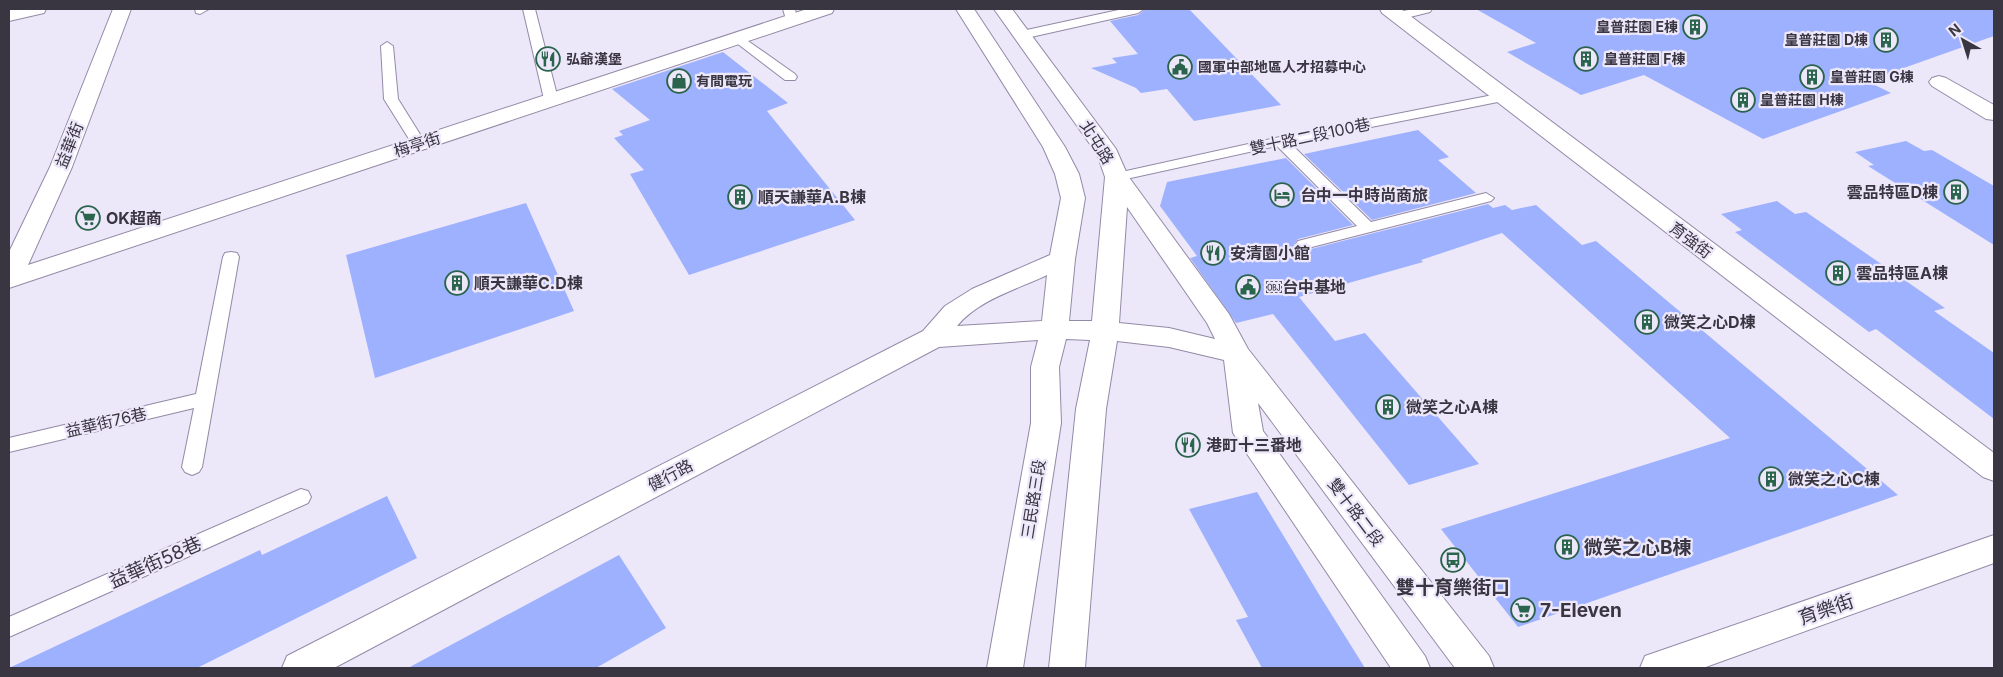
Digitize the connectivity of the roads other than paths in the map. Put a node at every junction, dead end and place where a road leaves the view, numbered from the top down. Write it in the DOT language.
graph roads {
  1 [pos="37,9"];
  2 [pos="122,9"];
  3 [pos="529,9"];
  4 [pos="825,9"];
  5 [pos="965,9"];
  6 [pos="1002,9"];
  7 [pos="1138,9"];
  8 [pos="1426,9"];
  9 [pos="1394,12"];
  10 [pos="790,14"];
  11 [pos="9,15"];
  12 [pos="1022,35"];
  13 [pos="738,38"];
  14 [pos="386,46"];
  15 [pos="790,76"];
  16 [pos="1940,82"];
  17 [pos="1504,97"];
  18 [pos="551,99"];
  19 [pos="1994,114"];
  20 [pos="1280,141"];
  21 [pos="419,144"];
  22 [pos="1116,178"];
  23 [pos="1486,198"];
  24 [pos="1368,228"];
  25 [pos="1304,244"];
  26 [pos="231,257"];
  27 [pos="1062,259"];
  28 [pos="9,279"];
  29 [pos="1105,330"];
  30 [pos="1054,331"];
  31 [pos="932,338"];
  32 [pos="1237,354"];
  33 [pos="204,399"];
  34 [pos="9,445"];
  35 [pos="192,467"];
  36 [pos="1994,469"];
  37 [pos="301,497"];
  38 [pos="1994,549"];
  39 [pos="9,627"];
  40 [pos="300,668"];
  41 [pos="1005,668"];
  42 [pos="1068,668"];
  43 [pos="1412,668"];
  44 [pos="1476,668"];
  45 [pos="1658,668"];
  1 -- 11 [label="street"];
  2 -- 28 [label="street, 益華街"];
  3 -- 18 [label="lane"];
  4 -- 10 [label="street, 梅亭街"];
  5 -- 27 [label="street"];
  6 -- 12 [label="street, 北屯路"];
  7 -- 12 [label="lane"];
  8 -- 9 [label="lane"];
  9 -- 17 [label="street, 育強街"];
  10 -- 13 [label="street, 梅亭街"];
  12 -- 22 [label="street, 北屯路"];
  13 -- 15 [label="lane"];
  13 -- 18 [label="street, 梅亭街"];
  14 -- 21 [label="lane"];
  16 -- 19 [label="street"];
  17 -- 20 [label="lane, 雙十路二段100巷"];
  17 -- 36 [label="street, 育強街"];
  18 -- 21 [label="street, 梅亭街"];
  20 -- 22 [label="lane, 雙十路二段100巷"];
  20 -- 24 [label="lane"];
  21 -- 28 [label="street, 梅亭街"];
  22 -- 29 [label="street, 北屯路"];
  22 -- 32 [label="street, 雙十路二段"];
  23 -- 24 [label="lane"];
  24 -- 25 [label="lane"];
  26 -- 33 [label="lane"];
  27 -- 30 [label="street"];
  27 -- 31 [label="street"];
  29 -- 30 [label="street"];
  29 -- 32 [label="street"];
  29 -- 42 [label="street"];
  30 -- 31 [label="street, 健行路"];
  30 -- 41 [label="street, 三民路三段"];
  31 -- 40 [label="street, 健行路"];
  32 -- 43 [label="street, 雙十路二段"];
  32 -- 44 [label="street, 雙十路二段"];
  33 -- 34 [label="lane, 益華街76巷"];
  33 -- 35 [label="lane"];
  37 -- 39 [label="lane, 益華街58巷"];
  38 -- 45 [label="street, 育樂街"];
}
